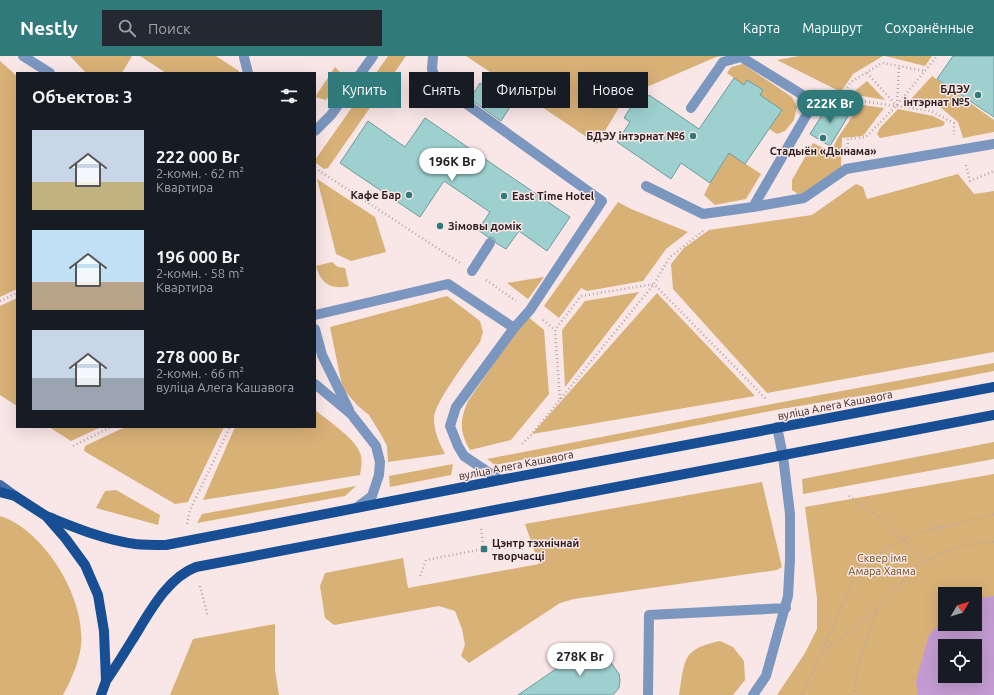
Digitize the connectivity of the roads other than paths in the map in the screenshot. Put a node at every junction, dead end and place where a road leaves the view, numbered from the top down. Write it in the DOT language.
graph roads {
  1 [pos="24,56"];
  2 [pos="373,56"];
  3 [pos="433,56"];
  4 [pos="244,57"];
  5 [pos="48,72"];
  6 [pos="248,72"];
  7 [pos="691,108"];
  8 [pos="316,130"];
  9 [pos="994,144"];
  10 [pos="646,186"];
  11 [pos="753,207"];
  12 [pos="490,244"];
  13 [pos="472,271"];
  14 [pos="316,315"];
  15 [pos="514,328"];
  16 [pos="316,333"];
  17 [pos="316,385"];
  18 [pos="994,387"];
  19 [pos="351,414"];
  20 [pos="994,415"];
  21 [pos="777,428"];
  22 [pos="783,456"];
  23 [pos="500,480"];
  24 [pos="0,485"];
  25 [pos="0,492"];
  26 [pos="15,496"];
  27 [pos="356,508"];
  28 [pos="46,516"];
  29 [pos="786,608"];
  30 [pos="106,681"];
  31 [pos="101,695"];
  32 [pos="648,695"];
  33 [pos="753,695"];
  1 -- 5 [label="street"];
  2 -- 8 [label="street"];
  3 -- 15 [label="street"];
  4 -- 6 [label="street"];
  7 -- 11 [label="street"];
  9 -- 11 [label="street"];
  10 -- 11 [label="street"];
  12 -- 13 [label="street"];
  14 -- 15 [label="street"];
  15 -- 23 [label="street"];
  16 -- 19 [label="street"];
  17 -- 19 [label="street"];
  18 -- 21 [label="main road, вуліца Алега Кашавога"];
  19 -- 27 [label="street"];
  20 -- 22 [label="main road"];
  21 -- 22 [label="street"];
  21 -- 23 [label="main road, вуліца Алега Кашавога"];
  22 -- 29 [label="street"];
  22 -- 30 [label="main road"];
  23 -- 27 [label="main road, вуліца Алега Кашавога"];
  24 -- 26 [label="main road"];
  25 -- 26 [label="main road"];
  26 -- 28 [label="main road"];
  27 -- 28 [label="main road, вуліца Алега Кашавога"];
  28 -- 30 [label="main road"];
  29 -- 32 [label="street"];
  29 -- 33 [label="street"];
  30 -- 31 [label="main road"];
}
